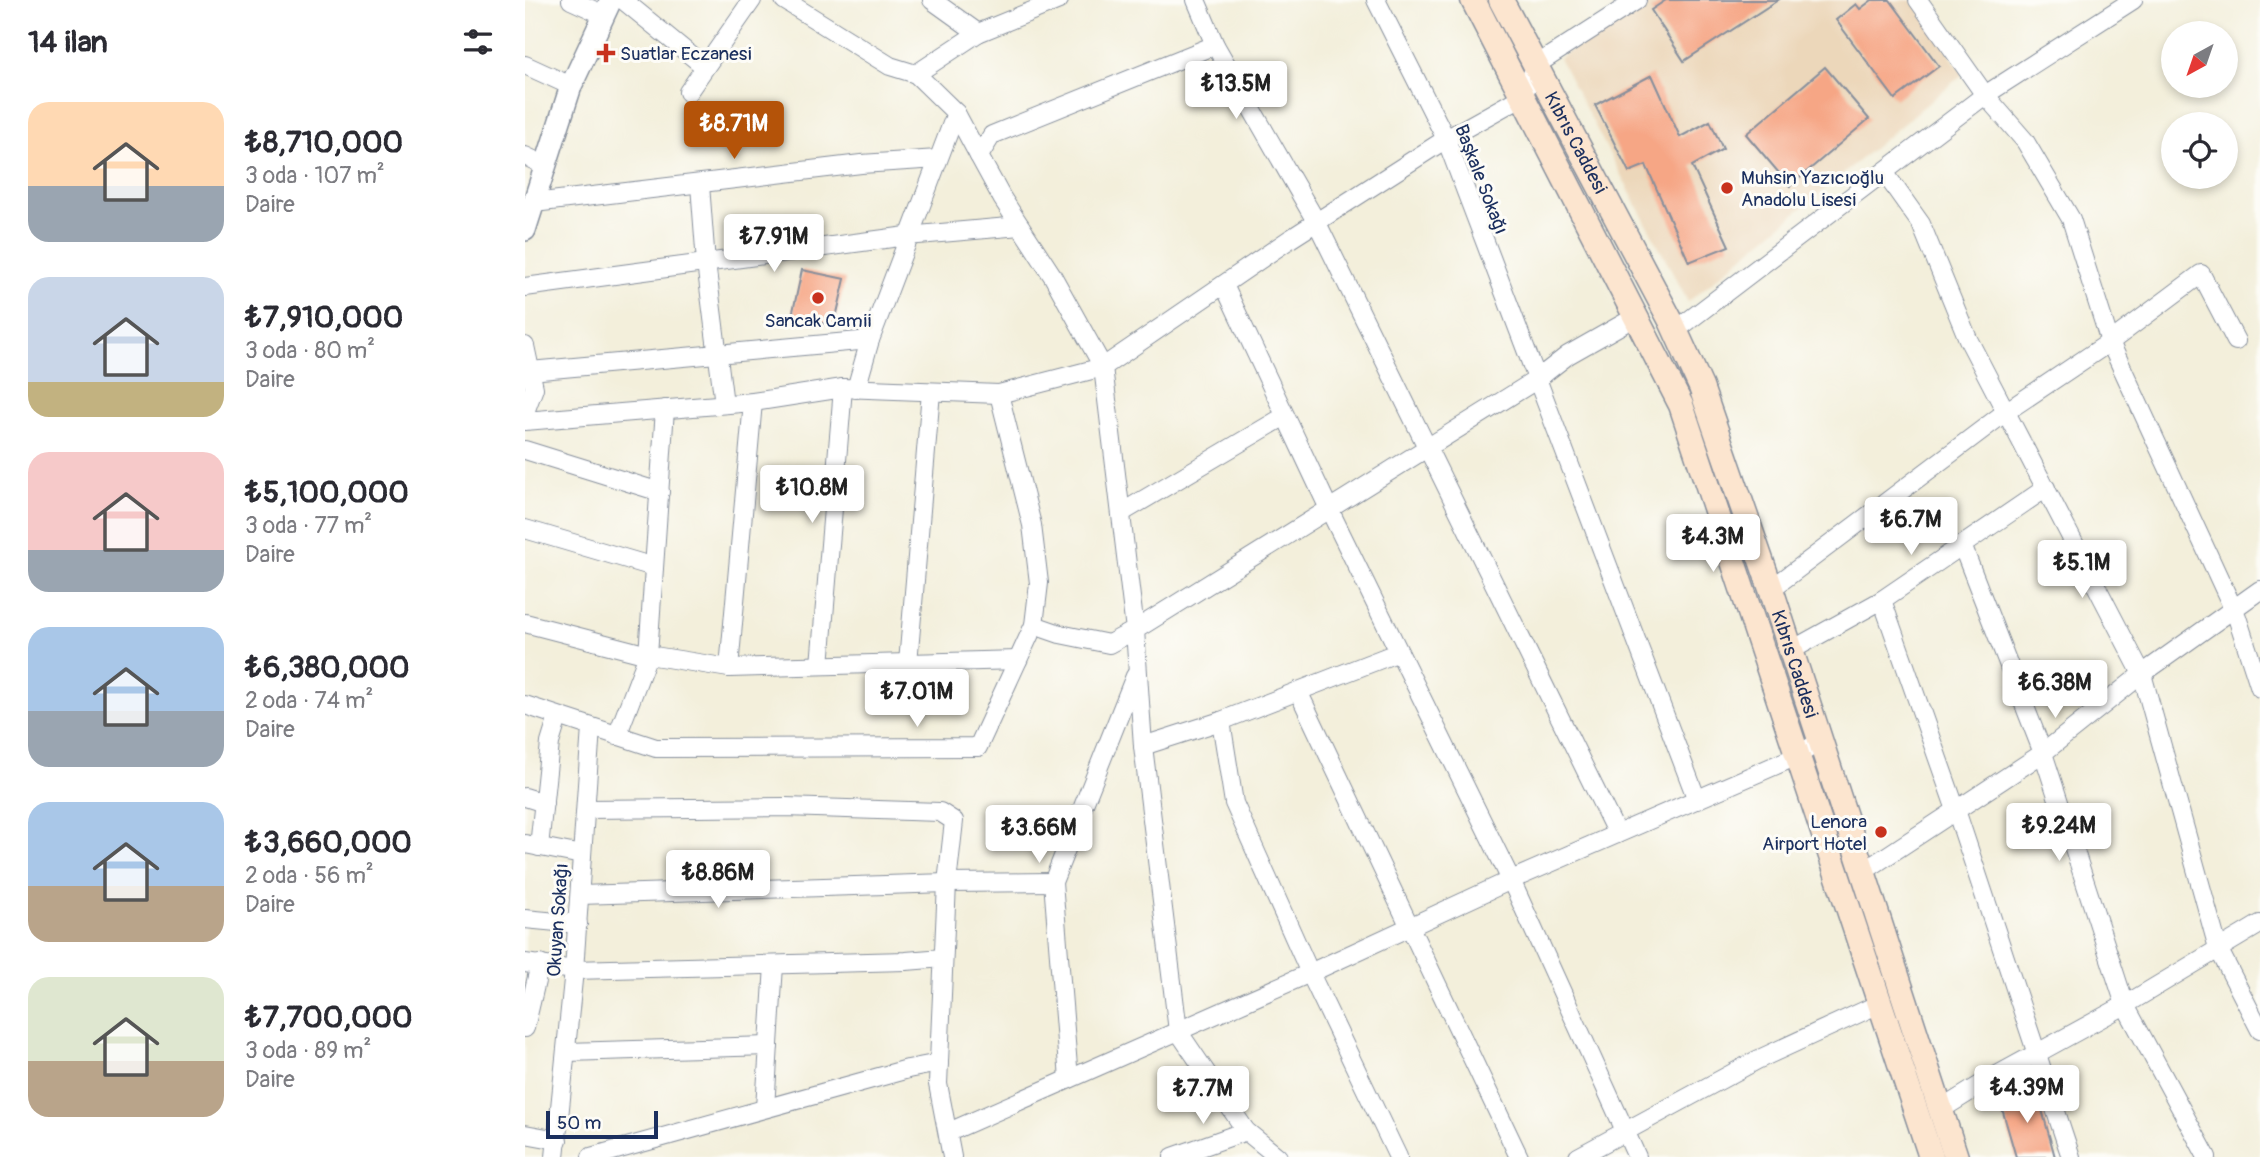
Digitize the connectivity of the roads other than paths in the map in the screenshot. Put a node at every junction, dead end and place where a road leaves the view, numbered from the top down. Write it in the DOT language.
graph roads {
  1 [pos="571,0"];
  2 [pos="623,0"];
  3 [pos="752,0"];
  4 [pos="784,0"];
  5 [pos="932,0"];
  6 [pos="1059,0"];
  7 [pos="1196,0"];
  8 [pos="1376,0"];
  9 [pos="1473,0"];
  10 [pos="1501,0"];
  11 [pos="1637,0"];
  12 [pos="1918,0"];
  13 [pos="2133,0"];
  14 [pos="607,7"];
  15 [pos="958,7"];
  16 [pos="978,33"];
  17 [pos="1215,45"];
  18 [pos="525,65"];
  19 [pos="1536,65"];
  20 [pos="705,67"];
  21 [pos="916,74"];
  22 [pos="571,86"];
  23 [pos="688,92"];
  24 [pos="1985,95"];
  25 [pos="1523,96"];
  26 [pos="956,113"];
  27 [pos="1446,139"];
  28 [pos="525,156"];
  29 [pos="979,156"];
  30 [pos="937,159"];
  31 [pos="545,166"];
  32 [pos="1884,172"];
  33 [pos="699,185"];
  34 [pos="534,203"];
  35 [pos="1317,223"];
  36 [pos="1020,226"];
  37 [pos="525,230"];
  38 [pos="907,236"];
  39 [pos="706,263"];
  40 [pos="1223,285"];
  41 [pos="525,287"];
  42 [pos="1635,317"];
  43 [pos="1675,331"];
  44 [pos="870,340"];
  45 [pos="2236,341"];
  46 [pos="2110,342"];
  47 [pos="525,346"];
  48 [pos="717,354"];
  49 [pos="1104,367"];
  50 [pos="530,371"];
  51 [pos="1536,380"];
  52 [pos="850,388"];
  53 [pos="931,392"];
  54 [pos="999,394"];
  55 [pos="753,402"];
  56 [pos="724,404"];
  57 [pos="666,409"];
  58 [pos="2007,411"];
  59 [pos="525,412"];
  60 [pos="1285,416"];
  61 [pos="525,421"];
  62 [pos="1428,447"];
  63 [pos="525,450"];
  64 [pos="2046,488"];
  65 [pos="660,492"];
  66 [pos="1329,509"];
  67 [pos="1121,513"];
  68 [pos="525,529"];
  69 [pos="1962,545"];
  70 [pos="654,567"];
  71 [pos="1771,589"];
  72 [pos="2260,590"];
  73 [pos="1882,600"];
  74 [pos="2233,608"];
  75 [pos="525,623"];
  76 [pos="1034,625"];
  77 [pos="1135,630"];
  78 [pos="1790,651"];
  79 [pos="1399,652"];
  80 [pos="648,655"];
  81 [pos="1018,660"];
  82 [pos="908,663"];
  83 [pos="820,665"];
  84 [pos="729,668"];
  85 [pos="1137,670"];
  86 [pos="2142,674"];
  87 [pos="2260,688"];
  88 [pos="1298,691"];
  89 [pos="525,705"];
  90 [pos="558,717"];
  91 [pos="1221,721"];
  92 [pos="591,728"];
  93 [pos="617,736"];
  94 [pos="1820,741"];
  95 [pos="1143,746"];
  96 [pos="2043,753"];
  97 [pos="1797,756"];
  98 [pos="525,797"];
  99 [pos="1697,800"];
  100 [pos="544,803"];
  101 [pos="586,809"];
  102 [pos="1956,810"];
  103 [pos="1616,834"];
  104 [pos="532,846"];
  105 [pos="582,855"];
  106 [pos="1864,871"];
  107 [pos="1511,880"];
  108 [pos="1053,882"];
  109 [pos="947,883"];
  110 [pos="580,895"];
  111 [pos="525,919"];
  112 [pos="578,924"];
  113 [pos="2260,924"];
  114 [pos="1410,927"];
  115 [pos="2218,948"];
  116 [pos="943,958"];
  117 [pos="532,963"];
  118 [pos="774,965"];
  119 [pos="574,970"];
  120 [pos="1310,973"];
  121 [pos="1879,1004"];
  122 [pos="2125,1005"];
  123 [pos="525,1028"];
  124 [pos="2260,1030"];
  125 [pos="1178,1031"];
  126 [pos="769,1046"];
  127 [pos="567,1052"];
  128 [pos="2038,1055"];
  129 [pos="939,1063"];
  130 [pos="1069,1079"];
  131 [pos="765,1108"];
  132 [pos="1940,1110"];
  133 [pos="1625,1130"];
  134 [pos="1245,1131"];
  135 [pos="949,1132"];
  136 [pos="525,1134"];
  137 [pos="557,1149"];
  138 [pos="591,1157"];
  139 [pos="953,1157"];
  140 [pos="1173,1157"];
  141 [pos="1278,1157"];
  142 [pos="1398,1157"];
  143 [pos="1519,1157"];
  144 [pos="1578,1157"];
  145 [pos="1637,1157"];
  146 [pos="1931,1157"];
  147 [pos="1956,1157"];
  148 [pos="2071,1157"];
  149 [pos="2207,1157"];
  1 -- 14 [label="street"];
  2 -- 20 [label="street"];
  3 -- 20 [label="street"];
  4 -- 21 [label="street"];
  5 -- 15 [label="street"];
  6 -- 16 [label="street"];
  7 -- 17 [label="street"];
  8 -- 27 [label="street, Başkale Sokağı"];
  9 -- 25 [label="main road"];
  10 -- 19 [label="main road, Kıbrıs Caddesi"];
  11 -- 19 [label="street"];
  12 -- 24 [label="street"];
  13 -- 24 [label="street"];
  14 -- 22 [label="street"];
  15 -- 16 [label="street"];
  16 -- 21 [label="street"];
  17 -- 29 [label="street"];
  17 -- 35 [label="street"];
  18 -- 22 [label="street"];
  19 -- 25 [label="street"];
  19 -- 43 [label="main road, Kıbrıs Caddesi"];
  20 -- 23 [label="street"];
  21 -- 26 [label="street"];
  22 -- 31 [label="street"];
  24 -- 32 [label="street"];
  24 -- 46 [label="street"];
  25 -- 27 [label="street"];
  25 -- 42 [label="main road"];
  26 -- 29 [label="street"];
  26 -- 30 [label="street"];
  27 -- 35 [label="street"];
  27 -- 51 [label="street, Başkale Sokağı"];
  28 -- 31 [label="street"];
  29 -- 36 [label="street"];
  30 -- 33 [label="street"];
  30 -- 38 [label="street"];
  31 -- 34 [label="street"];
  32 -- 43 [label="street"];
  32 -- 58 [label="street"];
  33 -- 34 [label="street"];
  33 -- 39 [label="street"];
  34 -- 37 [label="street"];
  35 -- 40 [label="street"];
  35 -- 62 [label="street"];
  36 -- 38 [label="street"];
  36 -- 49 [label="street"];
  38 -- 39 [label="street"];
  38 -- 44 [label="street"];
  39 -- 41 [label="street"];
  39 -- 48 [label="street"];
  40 -- 49 [label="street"];
  40 -- 60 [label="street"];
  42 -- 51 [label="street"];
  42 -- 97 [label="main road"];
  43 -- 71 [label="main road, Kıbrıs Caddesi"];
  44 -- 48 [label="street"];
  44 -- 52 [label="street"];
  45 -- 46 [label="street"];
  46 -- 58 [label="street"];
  46 -- 74 [label="street"];
  47 -- 50 [label="street"];
  48 -- 50 [label="street"];
  48 -- 56 [label="street"];
  49 -- 54 [label="street"];
  49 -- 67 [label="street"];
  50 -- 59 [label="street"];
  51 -- 62 [label="street"];
  51 -- 99 [label="street, Başkale Sokağı"];
  52 -- 53 [label="street"];
  52 -- 55 [label="street"];
  52 -- 83 [label="street"];
  53 -- 54 [label="street"];
  53 -- 82 [label="street"];
  54 -- 76 [label="street"];
  55 -- 56 [label="street"];
  55 -- 84 [label="street"];
  56 -- 57 [label="street"];
  57 -- 61 [label="street"];
  57 -- 65 [label="street"];
  58 -- 64 [label="street"];
  58 -- 71 [label="street"];
  60 -- 66 [label="street"];
  60 -- 67 [label="street"];
  62 -- 66 [label="street"];
  62 -- 103 [label="street"];
  63 -- 65 [label="street"];
  64 -- 69 [label="street"];
  64 -- 86 [label="street"];
  65 -- 70 [label="street"];
  66 -- 77 [label="street"];
  66 -- 79 [label="street"];
  67 -- 77 [label="street"];
  68 -- 70 [label="street"];
  69 -- 73 [label="street"];
  69 -- 96 [label="street"];
  70 -- 80 [label="street"];
  71 -- 78 [label="main road, Kıbrıs Caddesi"];
  72 -- 74 [label="street"];
  73 -- 78 [label="street"];
  73 -- 102 [label="street"];
  74 -- 86 [label="street"];
  74 -- 87 [label="street"];
  75 -- 80 [label="street"];
  76 -- 77 [label="street"];
  76 -- 81 [label="street"];
  77 -- 85 [label="street"];
  78 -- 94 [label="main road, Kıbrıs Caddesi"];
  79 -- 88 [label="street"];
  79 -- 107 [label="street"];
  80 -- 84 [label="street"];
  80 -- 93 [label="street"];
  81 -- 82 [label="street"];
  81 -- 93 [label="street"];
  82 -- 83 [label="street"];
  83 -- 84 [label="street"];
  85 -- 95 [label="street"];
  85 -- 108 [label="street"];
  86 -- 96 [label="street"];
  86 -- 115 [label="street"];
  88 -- 91 [label="street"];
  88 -- 114 [label="street"];
  89 -- 90 [label="street"];
  90 -- 92 [label="street"];
  90 -- 100 [label="street"];
  91 -- 95 [label="street"];
  91 -- 120 [label="street"];
  92 -- 93 [label="street"];
  92 -- 101 [label="street, Okuyan Sokağı"];
  94 -- 97 [label="street"];
  94 -- 106 [label="main road, Kıbrıs Caddesi"];
  95 -- 125 [label="street"];
  96 -- 102 [label="street"];
  96 -- 122 [label="street"];
  97 -- 99 [label="street"];
  97 -- 121 [label="main road"];
  98 -- 100 [label="street"];
  99 -- 103 [label="street"];
  100 -- 104 [label="street"];
  101 -- 105 [label="street, Okuyan Sokağı"];
  101 -- 109 [label="street"];
  102 -- 106 [label="street"];
  102 -- 128 [label="street"];
  103 -- 107 [label="street"];
  104 -- 105 [label="street"];
  105 -- 110 [label="street, Okuyan Sokağı"];
  106 -- 132 [label="main road, Kıbrıs Caddesi"];
  107 -- 114 [label="street"];
  107 -- 133 [label="street"];
  108 -- 109 [label="street"];
  108 -- 130 [label="street"];
  109 -- 110 [label="street"];
  109 -- 116 [label="street"];
  110 -- 112 [label="street, Okuyan Sokağı"];
  111 -- 112 [label="street"];
  112 -- 119 [label="street, Okuyan Sokağı"];
  113 -- 115 [label="street"];
  114 -- 120 [label="street"];
  114 -- 143 [label="street"];
  115 -- 122 [label="street"];
  115 -- 124 [label="street"];
  116 -- 118 [label="street"];
  116 -- 129 [label="street"];
  117 -- 119 [label="street"];
  117 -- 123 [label="street"];
  118 -- 119 [label="street"];
  118 -- 126 [label="street"];
  119 -- 127 [label="street, Okuyan Sokağı"];
  120 -- 125 [label="street"];
  120 -- 142 [label="street"];
  121 -- 133 [label="street"];
  121 -- 146 [label="main road"];
  122 -- 128 [label="street"];
  122 -- 149 [label="street"];
  125 -- 130 [label="street"];
  125 -- 134 [label="street"];
  126 -- 127 [label="street"];
  126 -- 131 [label="street"];
  127 -- 137 [label="street, Okuyan Sokağı"];
  128 -- 132 [label="street"];
  128 -- 148 [label="street"];
  129 -- 131 [label="street"];
  129 -- 135 [label="street"];
  130 -- 135 [label="street"];
  131 -- 138 [label="street"];
  132 -- 147 [label="main road, Kıbrıs Caddesi"];
  133 -- 144 [label="street"];
  133 -- 145 [label="street"];
  134 -- 140 [label="street"];
  134 -- 141 [label="street"];
  135 -- 139 [label="street"];
  136 -- 137 [label="street"];
}
